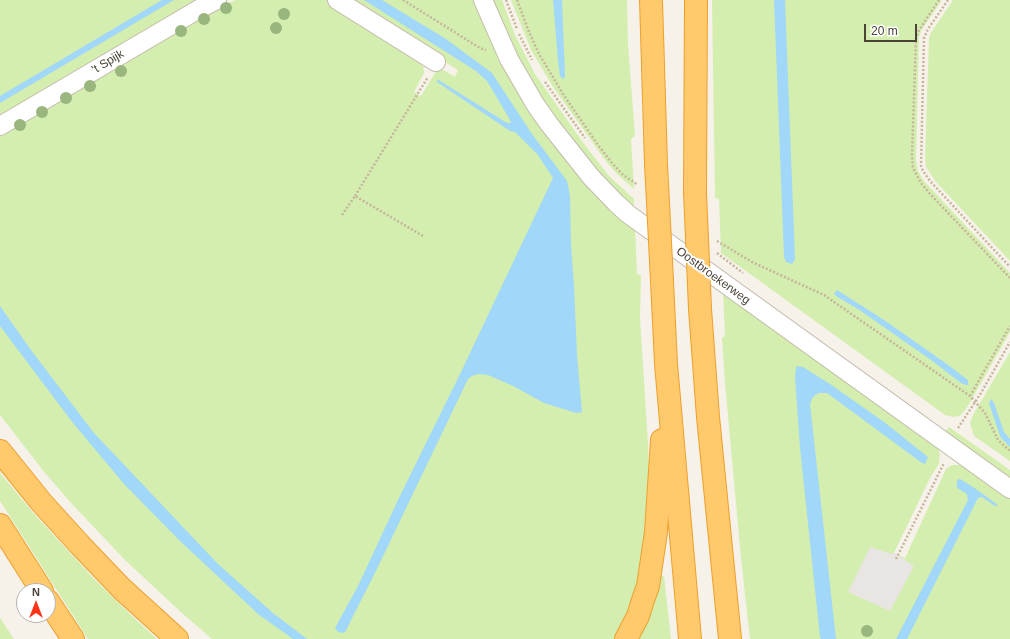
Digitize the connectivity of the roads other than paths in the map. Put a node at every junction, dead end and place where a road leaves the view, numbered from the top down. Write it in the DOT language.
graph roads {
  1 [pos="217,0"];
  2 [pos="337,0"];
  3 [pos="483,0"];
  4 [pos="651,0"];
  5 [pos="696,0"];
  6 [pos="436,62"];
  7 [pos="0,126"];
  8 [pos="666,364"];
  9 [pos="0,451"];
  10 [pos="1010,489"];
  11 [pos="0,526"];
  12 [pos="37,583"];
  13 [pos="56,613"];
  14 [pos="73,639"];
  15 [pos="177,639"];
  16 [pos="626,639"];
  17 [pos="690,639"];
  18 [pos="730,639"];
  1 -- 7 [label="street, 't Spijk"];
  2 -- 6 [label="street"];
  3 -- 10 [label="street, Oostbroekerweg"];
  4 -- 8 [label="highway, bridge"];
  5 -- 18 [label="highway, bridge"];
  8 -- 16 [label="highway"];
  8 -- 17 [label="highway"];
  9 -- 15 [label="highway"];
  11 -- 12 [label="highway"];
  13 -- 14 [label="highway"];
}
